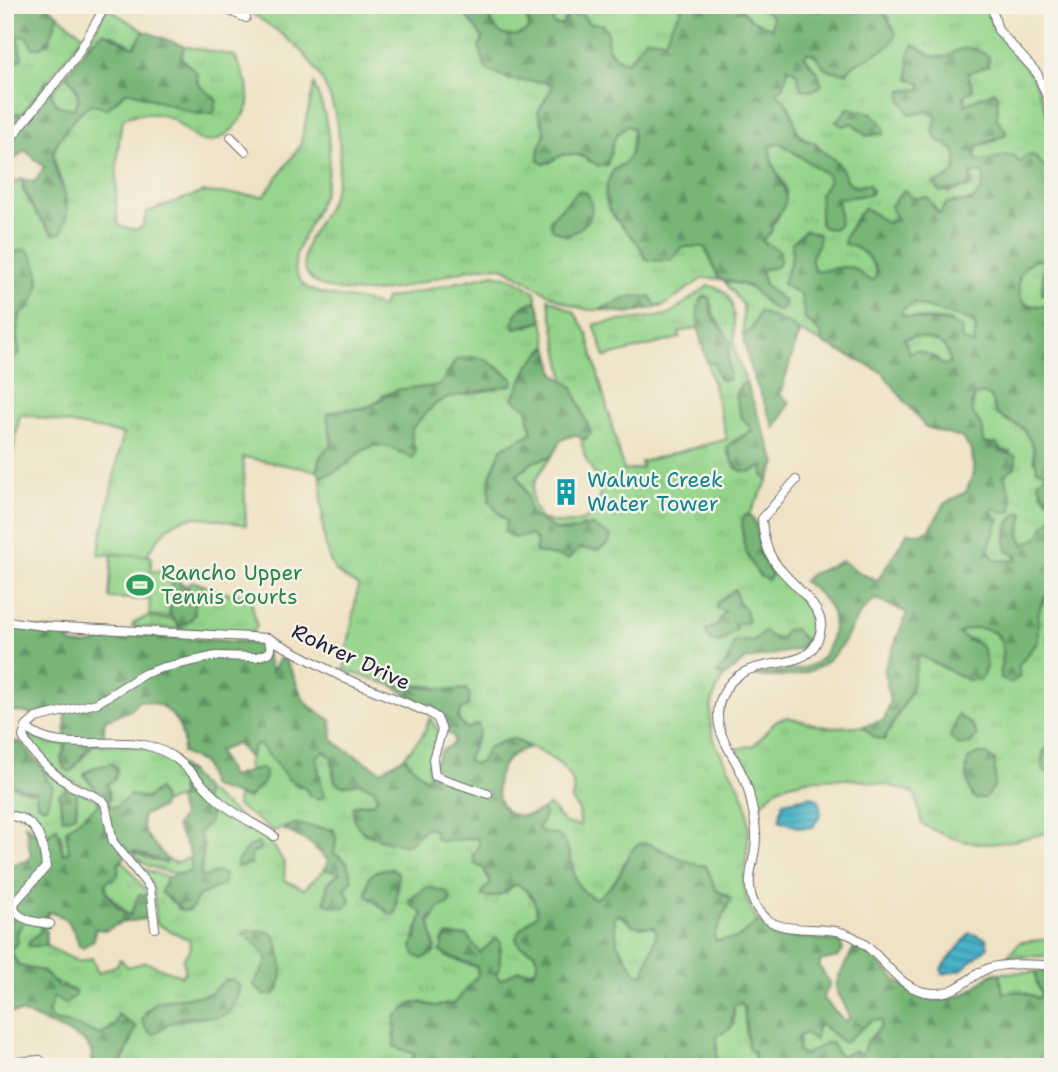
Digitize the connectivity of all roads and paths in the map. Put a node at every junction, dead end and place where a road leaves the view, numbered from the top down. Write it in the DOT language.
graph roads {
  1 [pos="106,5"];
  2 [pos="216,5"];
  3 [pos="991,5"];
  4 [pos="246,18"];
  5 [pos="1053,130"];
  6 [pos="231,137"];
  7 [pos="5,146"];
  8 [pos="245,151"];
  9 [pos="796,480"];
  10 [pos="5,621"];
  11 [pos="268,638"];
  12 [pos="26,727"];
  13 [pos="488,794"];
  14 [pos="5,814"];
  15 [pos="274,836"];
  16 [pos="50,924"];
  17 [pos="155,928"];
  18 [pos="1053,965"];
  19 [pos="40,1060"];
  20 [pos="5,1063"];
  1 -- 7 [label="street"];
  2 -- 4 [label="street"];
  3 -- 5 [label="street"];
  6 -- 8 [label="street"];
  9 -- 18 [label="street"];
  10 -- 11 [label="street, Rohrer Drive"];
  11 -- 12 [label="street"];
  11 -- 13 [label="street, Rohrer Drive"];
  12 -- 15 [label="street"];
  12 -- 17 [label="street"];
  14 -- 16 [label="street"];
  19 -- 20 [label="street"];
}
